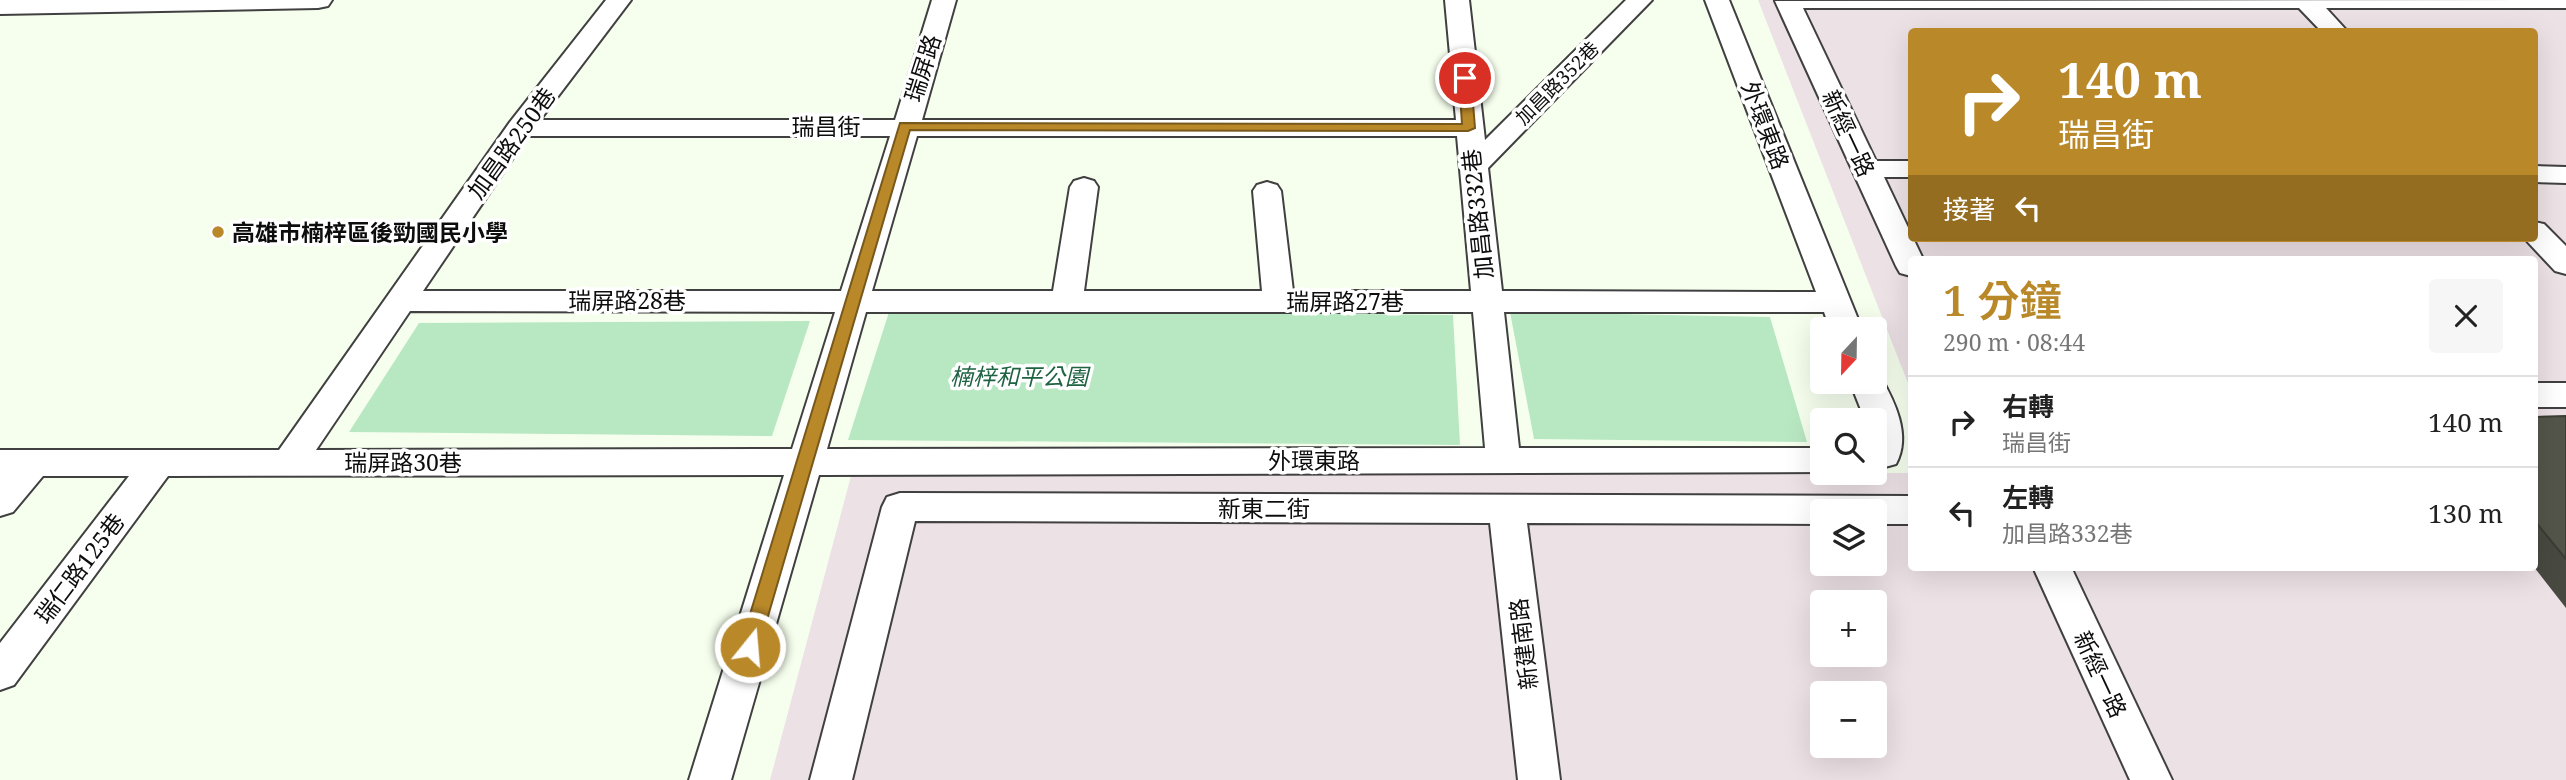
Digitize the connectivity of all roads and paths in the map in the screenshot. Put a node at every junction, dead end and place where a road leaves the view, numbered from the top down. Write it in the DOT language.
graph roads {
  1 [pos="318,0"];
  2 [pos="619,0"];
  3 [pos="944,0"];
  4 [pos="1457,0"];
  5 [pos="1640,0"];
  6 [pos="1717,0"];
  7 [pos="1787,1"];
  8 [pos="2305,1"];
  9 [pos="2566,1"];
  10 [pos="13,4"];
  11 [pos="2332,28"];
  12 [pos="904,126"];
  13 [pos="520,128"];
  14 [pos="1468,128"];
  15 [pos="1474,166"];
  16 [pos="1866,169"];
  17 [pos="1908,169"];
  18 [pos="2538,174"];
  19 [pos="2566,174"];
  20 [pos="1084,187"];
  21 [pos="1267,191"];
  22 [pos="2538,235"];
  23 [pos="1908,260"];
  24 [pos="2566,264"];
  25 [pos="854,299"];
  26 [pos="1068,300"];
  27 [pos="400,301"];
  28 [pos="1279,301"];
  29 [pos="1486,302"];
  30 [pos="1841,316"];
  31 [pos="2538,395"];
  32 [pos="2566,395"];
  33 [pos="1503,459"];
  34 [pos="806,461"];
  35 [pos="1810,461"];
  36 [pos="289,462"];
  37 [pos="17,463"];
  38 [pos="158,463"];
  39 [pos="0,502"];
  40 [pos="1507,509"];
  41 [pos="1908,510"];
  42 [pos="2054,571"];
  43 [pos="0,673"];
  44 [pos="710,780"];
  45 [pos="831,780"];
  46 [pos="1539,780"];
  47 [pos="2151,780"];
  1 -- 10 [label="street"];
  2 -- 13 [label="street, 加昌路250巷"];
  3 -- 12 [label="street, 瑞屏路"];
  4 -- 14 [label="street, 加昌路332巷"];
  5 -- 15 [label="street, 加昌路352巷"];
  6 -- 30 [label="street, 外環東路"];
  7 -- 8 [label="street"];
  7 -- 16 [label="street, 新經一路"];
  8 -- 9 [label="street"];
  8 -- 11 [label="street"];
  12 -- 13 [label="street, 瑞昌街"];
  12 -- 14 [label="street, 瑞昌街"];
  12 -- 25 [label="street, 瑞屏路"];
  13 -- 27 [label="street, 加昌路250巷"];
  14 -- 15 [label="street, 加昌路332巷"];
  15 -- 29 [label="street, 加昌路332巷"];
  16 -- 17 [label="street"];
  16 -- 23 [label="street, 新經一路"];
  18 -- 19 [label="street"];
  20 -- 26 [label="street"];
  21 -- 28 [label="street"];
  22 -- 24 [label="street"];
  25 -- 26 [label="street, 瑞屏路27巷"];
  25 -- 27 [label="street, 瑞屏路28巷"];
  25 -- 34 [label="street, 瑞屏路"];
  26 -- 28 [label="street, 瑞屏路27巷"];
  27 -- 36 [label="street, 加昌路250巷"];
  28 -- 29 [label="street, 瑞屏路27巷"];
  29 -- 30 [label="street, 瑞屏路27巷"];
  29 -- 33 [label="street"];
  31 -- 32 [label="street"];
  33 -- 34 [label="street, 外環東路"];
  33 -- 35 [label="street, 外環東路"];
  34 -- 36 [label="street, 瑞屏路30巷"];
  34 -- 44 [label="street, 瑞屏路"];
  36 -- 38 [label="street, 瑞屏路30巷"];
  37 -- 38 [label="street, 瑞屏路30巷"];
  37 -- 39 [label="street"];
  38 -- 43 [label="street, 瑞仁路125巷"];
  40 -- 41 [label="street, 新東二街"];
  40 -- 45 [label="street, 新東二街"];
  40 -- 46 [label="street, 新建南路"];
  42 -- 47 [label="street, 新經一路"];
}
